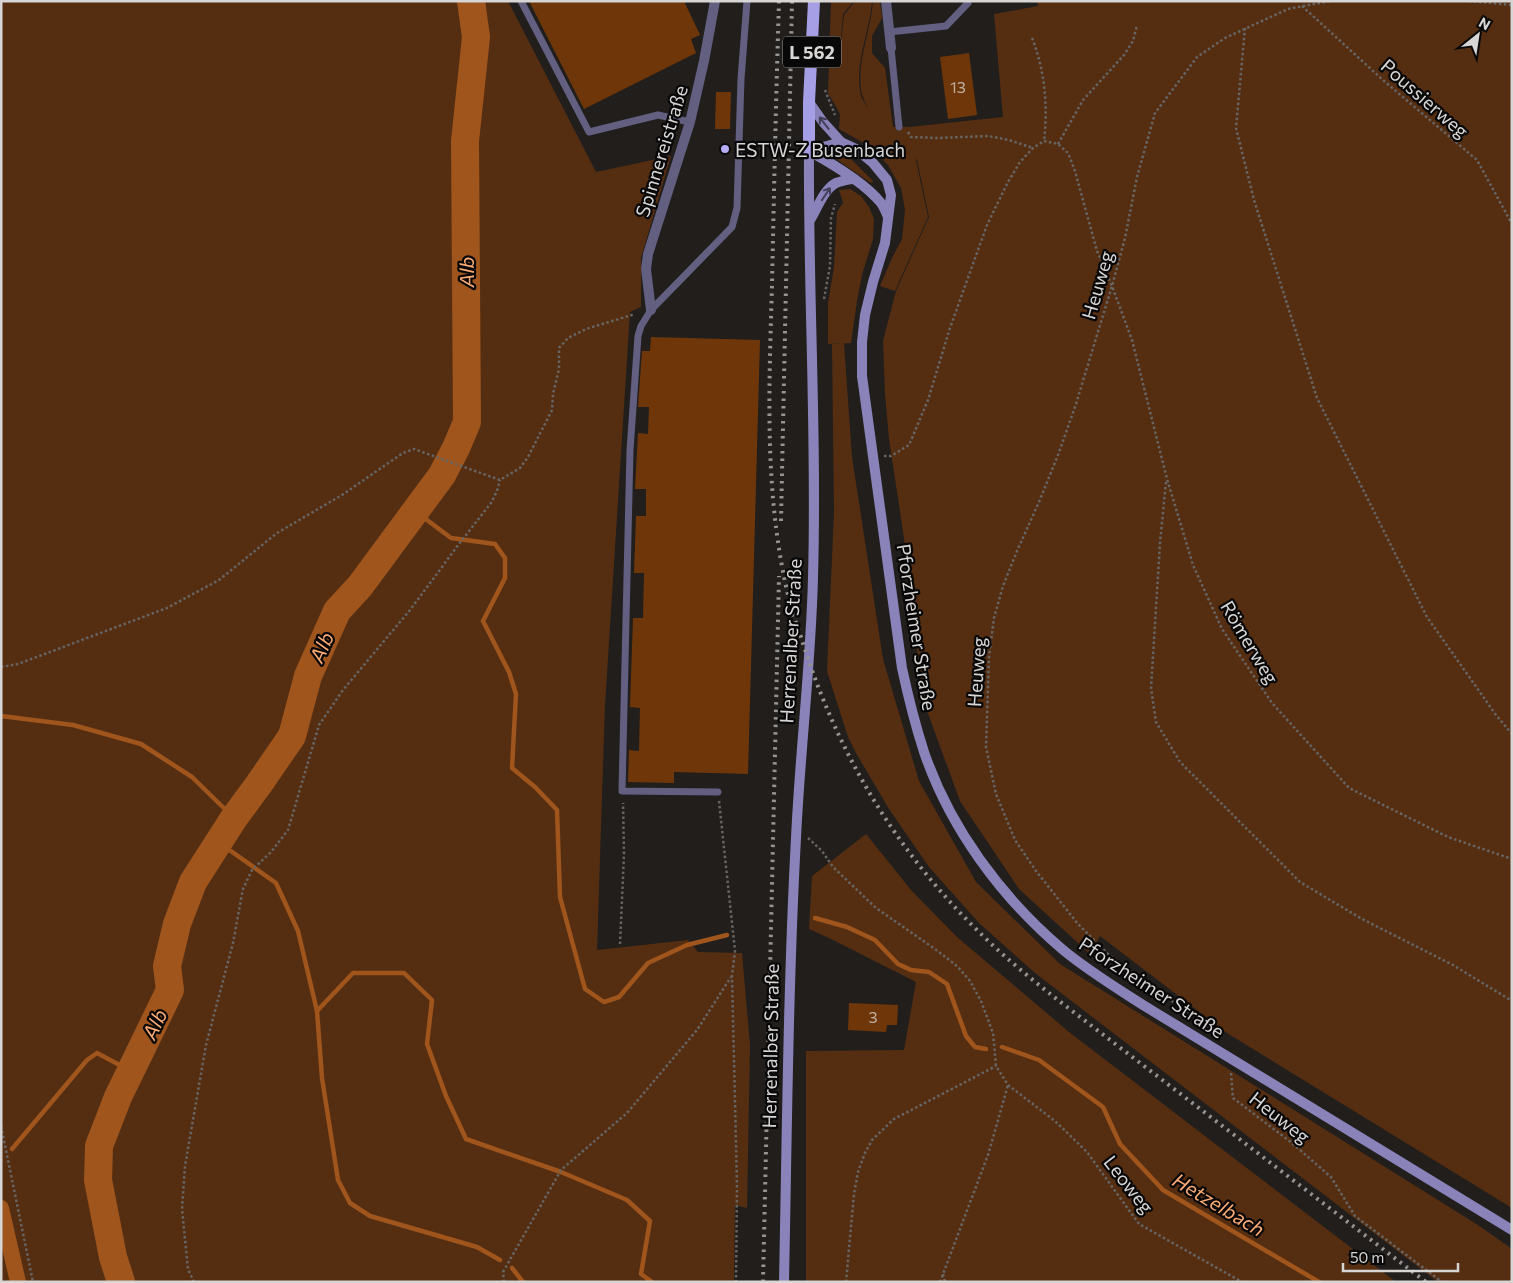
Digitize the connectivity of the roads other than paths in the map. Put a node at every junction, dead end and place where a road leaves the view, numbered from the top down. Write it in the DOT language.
graph roads {
  1 [pos="521,1"];
  2 [pos="715,1"];
  3 [pos="747,1"];
  4 [pos="814,1"];
  5 [pos="886,1"];
  6 [pos="968,3"];
  7 [pos="889,32"];
  8 [pos="891,48"];
  9 [pos="809,102"];
  10 [pos="690,122"];
  11 [pos="899,127"];
  12 [pos="841,142"];
  13 [pos="809,151"];
  14 [pos="852,179"];
  15 [pos="888,217"];
  16 [pos="809,221"];
  17 [pos="651,310"];
  18 [pos="718,792"];
  19 [pos="1512,1230"];
  20 [pos="784,1282"];
  1 -- 10 [label="lane"];
  2 -- 10 [label="street, Spinnereistraße"];
  3 -- 17 [label="lane"];
  4 -- 9 [label="main road, Herrenalber Straße / L 562"];
  5 -- 7 [label="street"];
  6 -- 7 [label="lane"];
  7 -- 8 [label="street"];
  8 -- 11 [label="lane"];
  12 -- 9 [label="main road, Pforzheimer Straße, one-way"];
  9 -- 13 [label="main road, Herrenalber Straße / L 562"];
  10 -- 17 [label="street, Spinnereistraße"];
  12 -- 13 [label="main road"];
  12 -- 15 [label="main road, Pforzheimer Straße"];
  13 -- 14 [label="main road"];
  13 -- 16 [label="main road, Herrenalber Straße"];
  14 -- 15 [label="main road"];
  16 -- 14 [label="main road, one-way"];
  15 -- 19 [label="main road, Pforzheimer Straße"];
  16 -- 20 [label="main road, Herrenalber Straße"];
  17 -- 18 [label="lane"];
}
